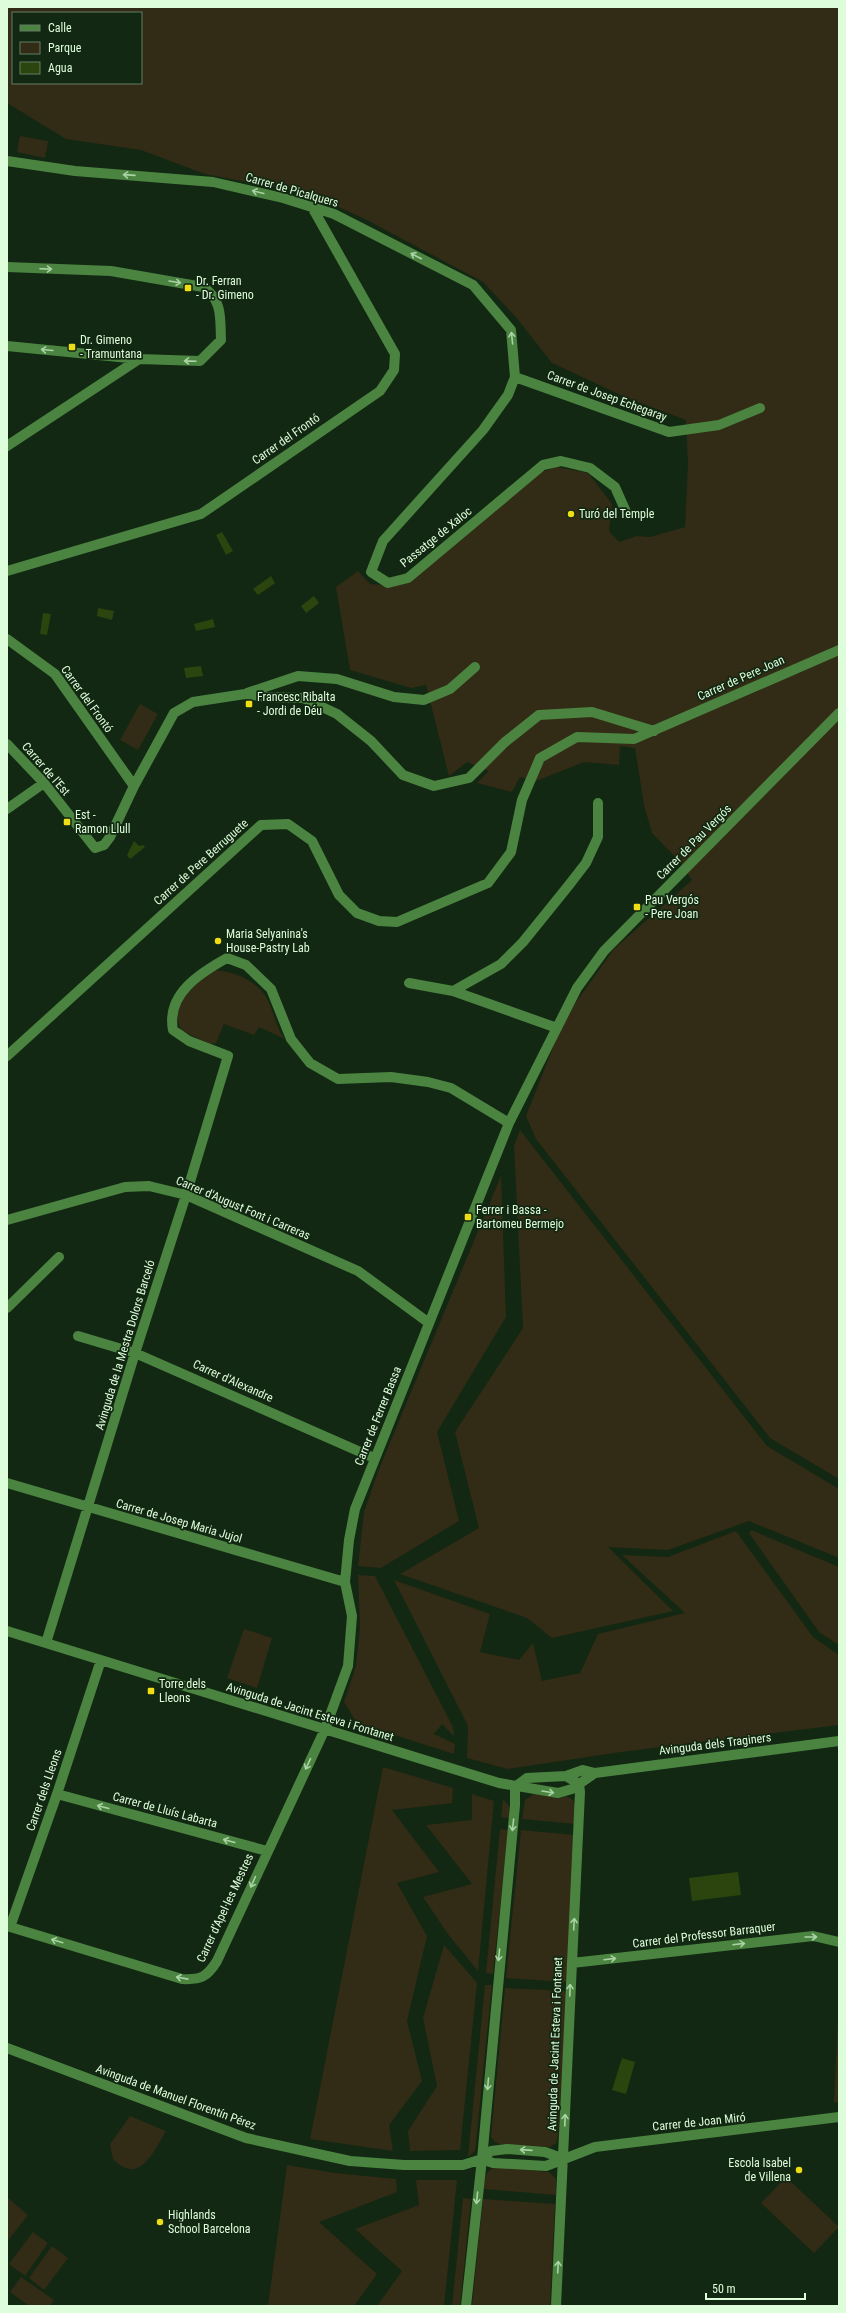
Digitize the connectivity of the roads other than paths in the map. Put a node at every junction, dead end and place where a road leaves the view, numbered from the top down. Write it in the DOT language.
graph roads {
  1 [pos="7,161"];
  2 [pos="312,207"];
  3 [pos="7,267"];
  4 [pos="7,346"];
  5 [pos="139,359"];
  6 [pos="515,377"];
  7 [pos="760,408"];
  8 [pos="7,446"];
  9 [pos="627,514"];
  10 [pos="7,571"];
  11 [pos="7,639"];
  12 [pos="839,650"];
  13 [pos="475,667"];
  14 [pos="245,694"];
  15 [pos="839,713"];
  16 [pos="654,731"];
  17 [pos="7,744"];
  18 [pos="44,782"];
  19 [pos="134,786"];
  20 [pos="598,803"];
  21 [pos="7,809"];
  22 [pos="409,983"];
  23 [pos="453,991"];
  24 [pos="557,1028"];
  25 [pos="7,1056"];
  26 [pos="510,1123"];
  27 [pos="186,1195"];
  28 [pos="7,1220"];
  29 [pos="60,1257"];
  30 [pos="7,1308"];
  31 [pos="429,1323"];
  32 [pos="78,1336"];
  33 [pos="134,1353"];
  34 [pos="374,1458"];
  35 [pos="7,1484"];
  36 [pos="89,1508"];
  37 [pos="345,1582"];
  38 [pos="7,1631"];
  39 [pos="46,1643"];
  40 [pos="101,1660"];
  41 [pos="325,1729"];
  42 [pos="839,1741"];
  43 [pos="595,1773"];
  44 [pos="566,1776"];
  45 [pos="578,1784"];
  46 [pos="515,1787"];
  47 [pos="57,1794"];
  48 [pos="267,1851"];
  49 [pos="8,1926"];
  50 [pos="839,1942"];
  51 [pos="572,1963"];
  52 [pos="7,2048"];
  53 [pos="839,2117"];
  54 [pos="482,2159"];
  55 [pos="564,2159"];
  56 [pos="466,2306"];
  57 [pos="556,2306"];
  2 -- 1 [label="street, Carrer de Picalquers, one-way"];
  6 -- 2 [label="street, Carrer de Picalquers, one-way"];
  2 -- 10 [label="street, Carrer del Frontó"];
  3 -- 5 [label="street, one-way"];
  5 -- 4 [label="street, one-way"];
  5 -- 8 [label="street"];
  6 -- 7 [label="street, Carrer de Josep Echegaray"];
  6 -- 9 [label="street, Passatge de Xaloc"];
  11 -- 19 [label="street, Carrer del Frontó"];
  12 -- 16 [label="street, Carrer de Pere Joan"];
  13 -- 14 [label="street"];
  14 -- 16 [label="street"];
  14 -- 19 [label="street"];
  15 -- 24 [label="street, Carrer de Pau Vergós"];
  16 -- 25 [label="street, Carrer de Pere Berruguete"];
  17 -- 18 [label="street, Carrer de l'Est"];
  18 -- 19 [label="street, Carrer de l'Est"];
  18 -- 21 [label="street"];
  20 -- 23 [label="street"];
  22 -- 23 [label="street"];
  23 -- 24 [label="street"];
  24 -- 26 [label="street, Carrer de Pau Vergós"];
  26 -- 27 [label="street, Avinguda de la Mestra Dolors Barceló"];
  26 -- 31 [label="street, Carrer de Ferrer Bassa"];
  27 -- 28 [label="street, Carrer d'August Font i Carreras"];
  27 -- 31 [label="street, Carrer d'August Font i Carreras"];
  27 -- 33 [label="street, Avinguda de la Mestra Dolors Barceló"];
  29 -- 30 [label="street"];
  31 -- 34 [label="street, Carrer de Ferrer Bassa"];
  32 -- 33 [label="street, Carrer d'Alexandre"];
  33 -- 34 [label="street, Carrer d'Alexandre"];
  33 -- 36 [label="street, Avinguda de la Mestra Dolors Barceló"];
  34 -- 37 [label="street, Carrer de Ferrer Bassa"];
  35 -- 36 [label="street, Carrer de Josep Maria Jujol"];
  36 -- 37 [label="street, Carrer de Josep Maria Jujol"];
  36 -- 39 [label="street, Avinguda de la Mestra Dolors Barceló"];
  37 -- 41 [label="street, Carrer de Ferrer Bassa"];
  38 -- 39 [label="street, Avinguda de Jacint Esteva i Fontanet"];
  39 -- 40 [label="street, Avinguda de Jacint Esteva i Fontanet"];
  40 -- 41 [label="street, Avinguda de Jacint Esteva i Fontanet"];
  40 -- 47 [label="street, Carrer dels Lleons"];
  41 -- 46 [label="street, Avinguda de Jacint Esteva i Fontanet"];
  41 -- 48 [label="street, Carrer d'Apel·les Mestres, one-way"];
  42 -- 43 [label="street, Avinguda dels Traginers"];
  43 -- 44 [label="street"];
  43 -- 45 [label="street, Avinguda de Jacint Esteva i Fontanet"];
  44 -- 45 [label="street"];
  44 -- 46 [label="street"];
  46 -- 45 [label="street, Avinguda de Jacint Esteva i Fontanet, one-way"];
  51 -- 45 [label="street, Avinguda de Jacint Esteva i Fontanet, one-way"];
  46 -- 54 [label="street, one-way"];
  48 -- 47 [label="street, Carrer de Lluís Labarta, one-way"];
  47 -- 49 [label="street, Carrer dels Lleons"];
  48 -- 49 [label="street, Carrer d'Apel·les Mestres, one-way"];
  51 -- 50 [label="street, Carrer del Professor Barraquer, one-way"];
  55 -- 51 [label="street, Avinguda de Jacint Esteva i Fontanet, one-way"];
  52 -- 54 [label="street, Avinguda de Manuel Florentín Pérez"];
  53 -- 55 [label="street, Carrer de Joan Miró"];
  54 -- 55 [label="street, Carrer de Joan Miró"];
  55 -- 54 [label="street, one-way"];
  54 -- 56 [label="street, one-way"];
  57 -- 55 [label="street, Avinguda de Jacint Esteva i Fontanet, one-way"];
}
